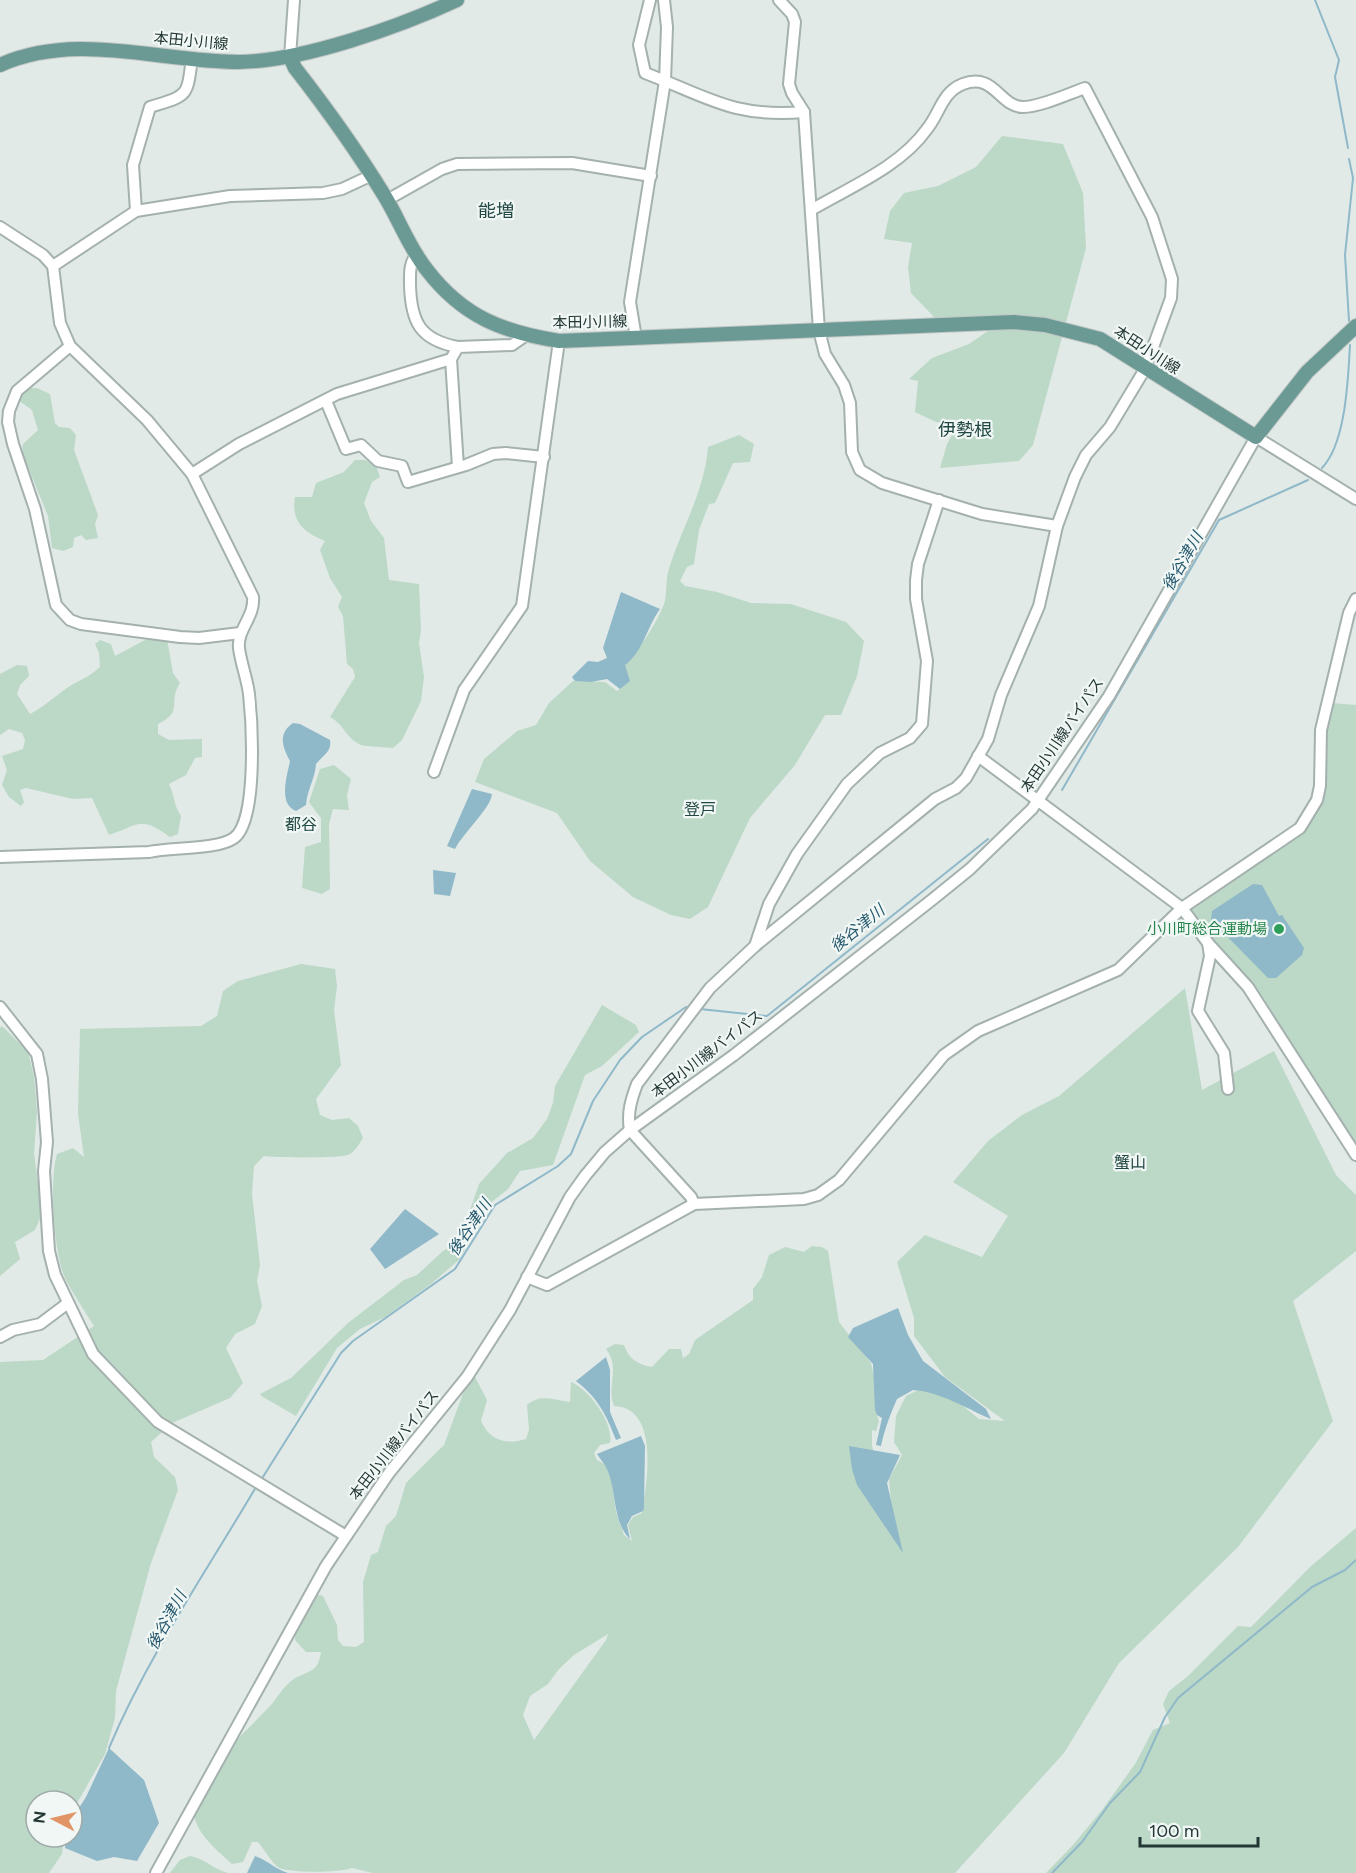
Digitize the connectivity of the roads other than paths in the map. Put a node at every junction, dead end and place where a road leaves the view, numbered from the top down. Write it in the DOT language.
graph roads {
  1 [pos="294,0"];
  2 [pos="457,0"];
  3 [pos="650,0"];
  4 [pos="664,0"];
  5 [pos="779,0"];
  6 [pos="290,57"];
  7 [pos="192,58"];
  8 [pos="0,65"];
  9 [pos="665,81"];
  10 [pos="804,112"];
  11 [pos="372,176"];
  12 [pos="651,176"];
  13 [pos="387,200"];
  14 [pos="136,210"];
  15 [pos="811,210"];
  16 [pos="0,227"];
  17 [pos="417,254"];
  18 [pos="53,266"];
  19 [pos="1356,326"];
  20 [pos="819,330"];
  21 [pos="525,336"];
  22 [pos="636,338"];
  23 [pos="559,341"];
  24 [pos="70,346"];
  25 [pos="458,347"];
  26 [pos="451,358"];
  27 [pos="1145,369"];
  28 [pos="326,401"];
  29 [pos="4,412"];
  30 [pos="1256,437"];
  31 [pos="544,457"];
  32 [pos="458,467"];
  33 [pos="192,474"];
  34 [pos="1356,499"];
  35 [pos="939,500"];
  36 [pos="1057,526"];
  37 [pos="1356,599"];
  38 [pos="240,633"];
  39 [pos="978,756"];
  40 [pos="434,772"];
  41 [pos="1038,801"];
  42 [pos="0,857"];
  43 [pos="1182,908"];
  44 [pos="1208,943"];
  45 [pos="755,946"];
  46 [pos="0,1007"];
  47 [pos="1228,1089"];
  48 [pos="630,1130"];
  49 [pos="1356,1155"];
  50 [pos="694,1204"];
  51 [pos="527,1277"];
  52 [pos="68,1303"];
  53 [pos="0,1337"];
  54 [pos="346,1536"];
  55 [pos="156,1873"];
  1 -- 6 [label="street"];
  2 -- 6 [label="main road"];
  3 -- 9 [label="street"];
  4 -- 9 [label="street"];
  5 -- 10 [label="street"];
  6 -- 7 [label="main road, 本田小川線"];
  6 -- 11 [label="main road, 本田小川線"];
  7 -- 8 [label="main road, 本田小川線"];
  7 -- 14 [label="street"];
  9 -- 10 [label="street"];
  9 -- 12 [label="street"];
  10 -- 15 [label="street"];
  11 -- 13 [label="main road, 本田小川線"];
  11 -- 14 [label="street"];
  12 -- 13 [label="street"];
  12 -- 22 [label="street"];
  13 -- 17 [label="main road, 本田小川線"];
  14 -- 18 [label="street"];
  15 -- 20 [label="street"];
  15 -- 27 [label="street"];
  16 -- 18 [label="street"];
  17 -- 21 [label="main road, 本田小川線"];
  17 -- 25 [label="street"];
  18 -- 24 [label="street"];
  19 -- 30 [label="main road, 本田小川線バイパス"];
  20 -- 22 [label="main road, 本田小川線"];
  20 -- 27 [label="main road, 本田小川線"];
  20 -- 35 [label="street"];
  21 -- 23 [label="main road, 本田小川線"];
  21 -- 25 [label="street"];
  22 -- 23 [label="main road, 本田小川線"];
  23 -- 31 [label="street"];
  24 -- 29 [label="street"];
  24 -- 33 [label="street"];
  25 -- 26 [label="street"];
  26 -- 28 [label="street"];
  26 -- 32 [label="street"];
  27 -- 30 [label="main road, 本田小川線"];
  27 -- 36 [label="street"];
  28 -- 32 [label="street"];
  28 -- 33 [label="street"];
  29 -- 38 [label="street"];
  30 -- 34 [label="street"];
  30 -- 41 [label="street, 本田小川線バイパス"];
  31 -- 32 [label="street"];
  31 -- 40 [label="street"];
  33 -- 38 [label="street"];
  35 -- 36 [label="street"];
  35 -- 45 [label="street"];
  36 -- 39 [label="street"];
  37 -- 43 [label="street"];
  38 -- 42 [label="street"];
  39 -- 41 [label="street"];
  39 -- 45 [label="street"];
  41 -- 43 [label="street"];
  41 -- 48 [label="street, 本田小川線バイパス"];
  43 -- 44 [label="street"];
  43 -- 50 [label="street"];
  44 -- 47 [label="street"];
  44 -- 49 [label="street"];
  45 -- 48 [label="street"];
  46 -- 52 [label="street"];
  48 -- 50 [label="street"];
  48 -- 51 [label="street, 本田小川線バイパス"];
  50 -- 51 [label="street"];
  51 -- 54 [label="street, 本田小川線バイパス"];
  52 -- 53 [label="street"];
  52 -- 54 [label="street"];
  54 -- 55 [label="street, 本田小川線バイパス"];
}
